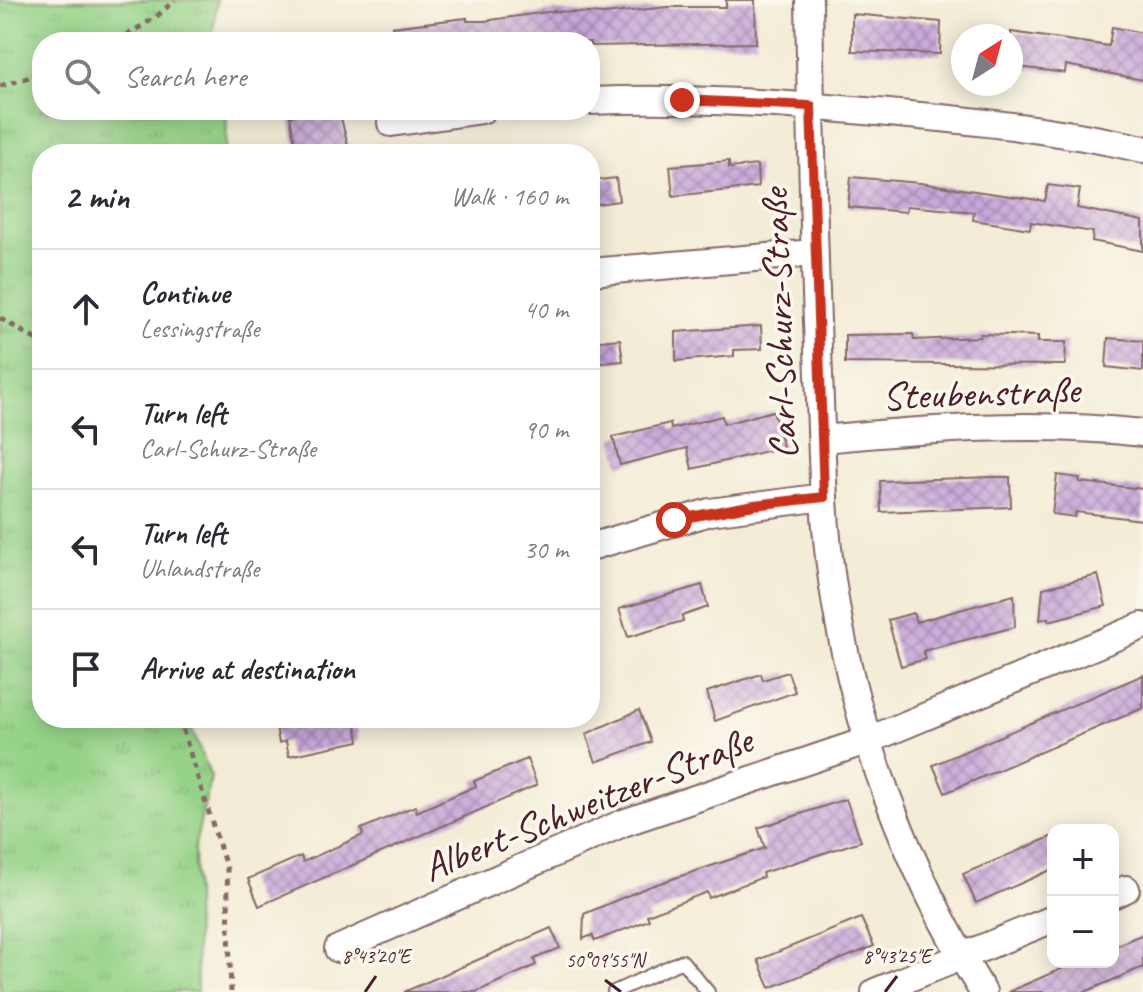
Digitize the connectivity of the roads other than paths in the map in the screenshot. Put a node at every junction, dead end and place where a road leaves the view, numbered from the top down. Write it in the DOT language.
graph roads {
  1 [pos="809,0"];
  2 [pos="600,101"];
  3 [pos="811,106"];
  4 [pos="412,120"];
  5 [pos="391,123"];
  6 [pos="1143,149"];
  7 [pos="814,253"];
  8 [pos="600,271"];
  9 [pos="1143,433"];
  10 [pos="822,439"];
  11 [pos="824,497"];
  12 [pos="600,544"];
  13 [pos="1142,626"];
  14 [pos="869,740"];
  15 [pos="1047,921"];
  16 [pos="338,949"];
  17 [pos="961,956"];
  18 [pos="614,992"];
  19 [pos="708,992"];
  20 [pos="875,992"];
  21 [pos="983,992"];
  1 -- 3 [label="street, Carl-Schurz-Straße"];
  2 -- 3 [label="street"];
  3 -- 6 [label="street"];
  3 -- 7 [label="street, Carl-Schurz-Straße"];
  4 -- 5 [label="street"];
  7 -- 8 [label="street"];
  7 -- 10 [label="street, Carl-Schurz-Straße"];
  9 -- 10 [label="street, Steubenstraße"];
  10 -- 11 [label="street, Carl-Schurz-Straße"];
  11 -- 12 [label="street"];
  11 -- 14 [label="street, Carl-Schurz-Straße"];
  13 -- 14 [label="street, Albert-Schweitzer-Straße"];
  14 -- 16 [label="street, Albert-Schweitzer-Straße"];
  14 -- 17 [label="street, Carl-Schurz-Straße"];
  15 -- 17 [label="street"];
  17 -- 20 [label="street"];
  17 -- 21 [label="street, Carl-Schurz-Straße"];
  18 -- 19 [label="lane"];
}
